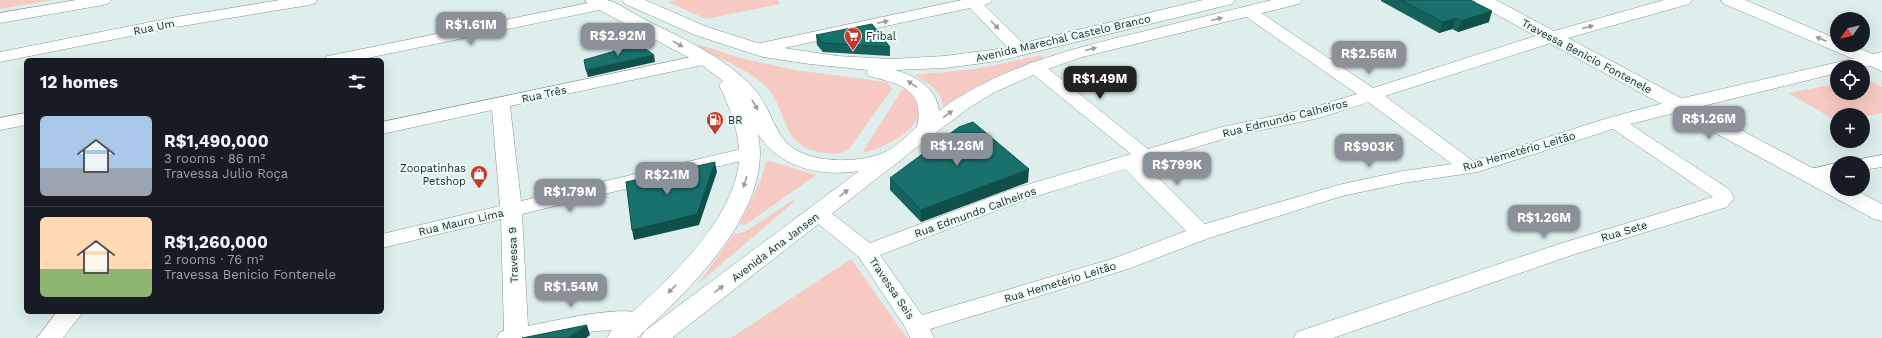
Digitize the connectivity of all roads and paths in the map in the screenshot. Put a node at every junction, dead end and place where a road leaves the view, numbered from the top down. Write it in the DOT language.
graph roads {
  1 [pos="102,0"];
  2 [pos="309,0"];
  3 [pos="631,0"];
  4 [pos="1224,0"];
  5 [pos="1293,0"];
  6 [pos="1483,0"];
  7 [pos="1683,0"];
  8 [pos="1730,0"];
  9 [pos="976,1"];
  10 [pos="598,2"];
  11 [pos="1248,11"];
  12 [pos="0,18"];
  13 [pos="1551,37"];
  14 [pos="804,39"];
  15 [pos="756,49"];
  16 [pos="1019,50"];
  17 [pos="0,57"];
  18 [pos="342,58"];
  19 [pos="818,61"];
  20 [pos="1878,61"];
  21 [pos="712,63"];
  22 [pos="1035,67"];
  23 [pos="1830,70"];
  24 [pos="1371,95"];
  25 [pos="501,103"];
  26 [pos="1679,105"];
  27 [pos="24,119"];
  28 [pos="1615,122"];
  29 [pos="0,124"];
  30 [pos="384,128"];
  31 [pos="927,130"];
  32 [pos="750,153"];
  33 [pos="894,154"];
  34 [pos="1138,160"];
  35 [pos="1882,161"];
  36 [pos="1870,163"];
  37 [pos="1470,168"];
  38 [pos="1830,171"];
  39 [pos="1809,175"];
  40 [pos="511,210"];
  41 [pos="818,213"];
  42 [pos="1882,214"];
  43 [pos="1201,233"];
  44 [pos="384,241"];
  45 [pos="868,252"];
  46 [pos="69,314"];
  47 [pos="647,329"];
  48 [pos="919,331"];
  49 [pos="513,337"];
  50 [pos="49,338"];
  51 [pos="620,338"];
  52 [pos="1306,338"];
  1 -- 12 [label="street"];
  2 -- 17 [label="street, Rua Um"];
  3 -- 15 [label="main road"];
  4 -- 16 [label="main road, Avenida Marechal Castelo Branco"];
  5 -- 11 [label="main road, Avenida Marechal Castelo Branco"];
  6 -- 13 [label="main road, Travessa Benicio Fontenele"];
  13 -- 7 [label="main road, Rua Edmundo Calheiros, one-way"];
  20 -- 8 [label="main road, one-way"];
  14 -- 9 [label="street, one-way"];
  9 -- 16 [label="street, one-way"];
  10 -- 18 [label="street"];
  10 -- 21 [label="main road, one-way"];
  22 -- 11 [label="main road, Avenida Marechal Castelo Branco, one-way"];
  11 -- 24 [label="street"];
  13 -- 24 [label="street, Rua Edmundo Calheiros"];
  13 -- 26 [label="main road, Travessa Benicio Fontenele"];
  14 -- 15 [label="street"];
  14 -- 19 [label="street"];
  15 -- 19 [label="main road, Avenida Marechal Castelo Branco"];
  31 -- 15 [label="main road, one-way"];
  16 -- 19 [label="main road, Avenida Marechal Castelo Branco"];
  21 -- 25 [label="street, Rua Três"];
  21 -- 32 [label="main road, Avenida Ana Jansen"];
  21 -- 33 [label="main road, one-way"];
  31 -- 22 [label="main road, Avenida Marechal Castelo Branco, one-way"];
  22 -- 34 [label="street"];
  23 -- 26 [label="street, Rua Hemetério Leitão"];
  24 -- 34 [label="street, Rua Edmundo Calheiros"];
  24 -- 37 [label="street"];
  25 -- 30 [label="street, Rua Três"];
  25 -- 40 [label="street, Travessa 9"];
  26 -- 28 [label="street, Rua Hemetério Leitão"];
  26 -- 39 [label="main road, Travessa Benicio Fontenele"];
  27 -- 29 [label="street"];
  28 -- 37 [label="street, Rua Hemetério Leitão"];
  28 -- 52 [label="street, Rua Sete"];
  31 -- 33 [label="main road, Avenida Marechal Castelo Branco"];
  32 -- 40 [label="street, Rua Mauro Lima"];
  32 -- 47 [label="main road, Avenida Ana Jansen, one-way"];
  41 -- 33 [label="main road, Avenida Ana Jansen, one-way"];
  34 -- 43 [label="street"];
  34 -- 45 [label="street, Rua Edmundo Calheiros"];
  35 -- 36 [label="street"];
  37 -- 43 [label="street, Rua Hemetério Leitão"];
  38 -- 39 [label="street"];
  39 -- 42 [label="main road, Travessa Benicio Fontenele"];
  40 -- 44 [label="street, Rua Mauro Lima"];
  40 -- 49 [label="street, Travessa 9"];
  41 -- 45 [label="street, Travessa Seis"];
  47 -- 41 [label="main road, Avenida Ana Jansen, one-way"];
  43 -- 48 [label="street, Rua Hemetério Leitão"];
  45 -- 48 [label="street, Travessa Seis"];
  46 -- 50 [label="street"];
  47 -- 49 [label="street"];
  47 -- 51 [label="main road, Avenida Ana Jansen"];
}
